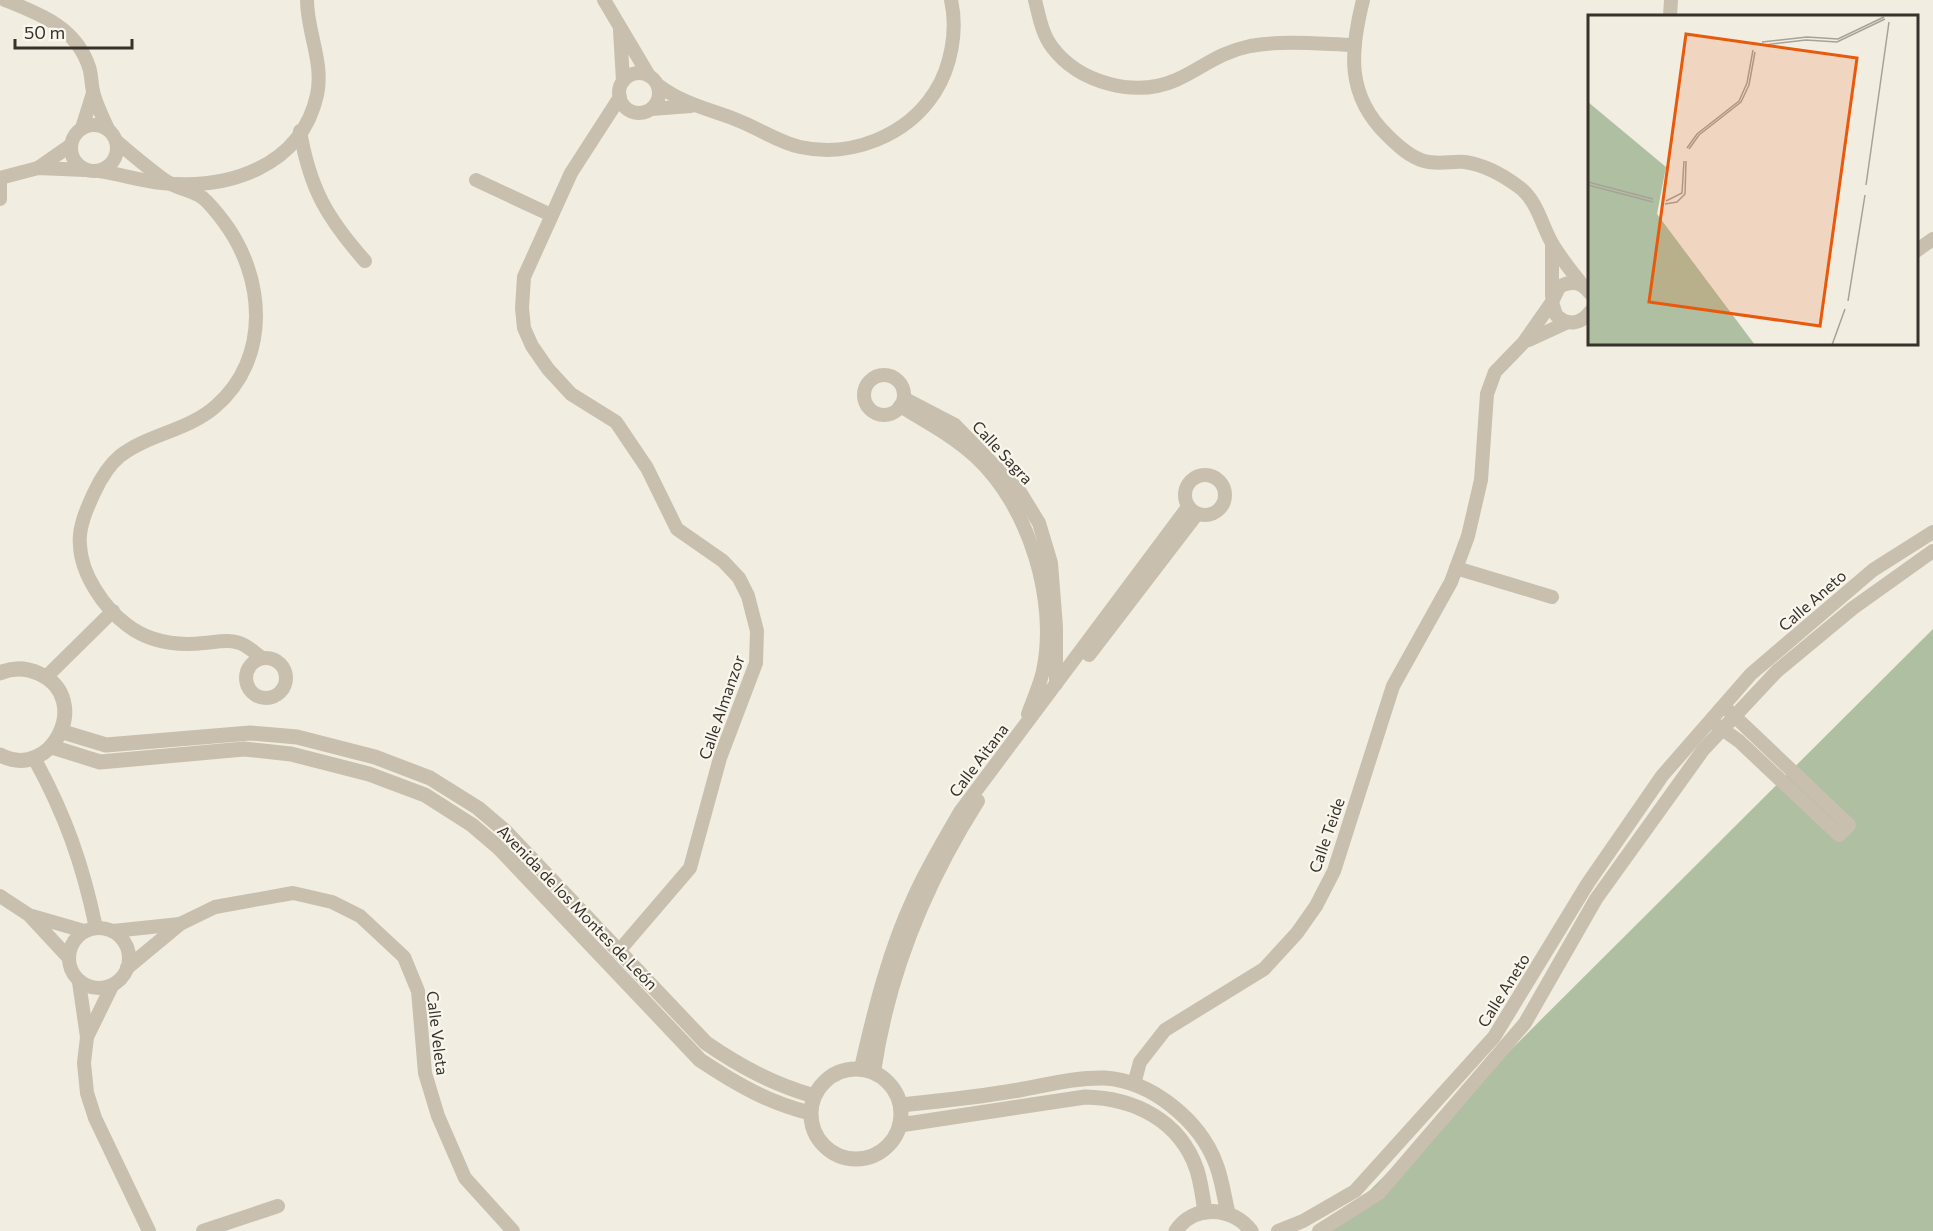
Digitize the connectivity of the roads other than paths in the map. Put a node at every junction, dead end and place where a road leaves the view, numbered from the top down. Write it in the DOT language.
graph roads {
  1 [pos="5,0"];
  2 [pos="307,0"];
  3 [pos="604,0"];
  4 [pos="951,0"];
  5 [pos="1035,0"];
  6 [pos="1363,0"];
  7 [pos="1671,0"];
  8 [pos="1670,15"];
  9 [pos="618,22"];
  10 [pos="1355,45"];
  11 [pos="648,74"];
  12 [pos="623,81"];
  13 [pos="658,85"];
  14 [pos="93,93"];
  15 [pos="620,97"];
  16 [pos="693,106"];
  17 [pos="651,109"];
  18 [pos="635,113"];
  19 [pos="82,128"];
  20 [pos="108,129"];
  21 [pos="300,131"];
  22 [pos="599,133"];
  23 [pos="116,141"];
  24 [pos="71,145"];
  25 [pos="38,168"];
  26 [pos="92,171"];
  27 [pos="0,180"];
  28 [pos="476,180"];
  29 [pos="168,183"];
  30 [pos="0,199"];
  31 [pos="551,215"];
  32 [pos="1552,244"];
  33 [pos="366,261"];
  34 [pos="1586,290"];
  35 [pos="1552,300"];
  36 [pos="1588,317"];
  37 [pos="1568,322"];
  38 [pos="1524,342"];
  39 [pos="1193,511"];
  40 [pos="1933,532"];
  41 [pos="1933,551"];
  42 [pos="1456,568"];
  43 [pos="1552,597"];
  44 [pos="113,611"];
  45 [pos="1056,643"];
  46 [pos="262,658"];
  47 [pos="1050,658"];
  48 [pos="1077,661"];
  49 [pos="1,670"];
  50 [pos="46,676"];
  51 [pos="1056,691"];
  52 [pos="1724,706"];
  53 [pos="1734,716"];
  54 [pos="1716,725"];
  55 [pos="1022,729"];
  56 [pos="63,732"];
  57 [pos="52,747"];
  58 [pos="0,755"];
  59 [pos="34,758"];
  60 [pos="0,896"];
  61 [pos="28,915"];
  62 [pos="180,924"];
  63 [pos="90,929"];
  64 [pos="113,931"];
  65 [pos="618,952"];
  66 [pos="68,957"];
  67 [pos="127,968"];
  68 [pos="80,982"];
  69 [pos="112,986"];
  70 [pos="87,1037"];
  71 [pos="868,1070"];
  72 [pos="1134,1084"];
  73 [pos="814,1096"];
  74 [pos="901,1104"];
  75 [pos="810,1113"];
  76 [pos="900,1125"];
  77 [pos="278,1206"];
  78 [pos="1205,1212"];
  79 [pos="1228,1213"];
  80 [pos="149,1231"];
  81 [pos="203,1231"];
  82 [pos="513,1231"];
  83 [pos="1176,1231"];
  84 [pos="1251,1231"];
  85 [pos="1278,1231"];
  86 [pos="1319,1231"];
  1 -- 14 [label="street"];
  2 -- 21 [label="street"];
  3 -- 9 [label="street"];
  4 -- 16 [label="street"];
  5 -- 10 [label="street"];
  6 -- 10 [label="street"];
  7 -- 8 [label="street"];
  9 -- 11 [label="street"];
  9 -- 12 [label="street"];
  10 -- 32 [label="street"];
  11 -- 12 [label="street"];
  11 -- 13 [label="street"];
  12 -- 15 [label="street"];
  13 -- 16 [label="street"];
  13 -- 17 [label="street"];
  14 -- 19 [label="street"];
  14 -- 20 [label="street"];
  15 -- 18 [label="street"];
  15 -- 22 [label="street, Calle Almanzor"];
  16 -- 17 [label="street"];
  17 -- 18 [label="street"];
  18 -- 22 [label="street, Calle Almanzor"];
  19 -- 20 [label="street"];
  19 -- 24 [label="street"];
  20 -- 23 [label="street"];
  21 -- 29 [label="street"];
  21 -- 33 [label="street"];
  22 -- 31 [label="street, Calle Almanzor"];
  23 -- 26 [label="street"];
  23 -- 29 [label="street"];
  24 -- 25 [label="street"];
  24 -- 26 [label="street"];
  25 -- 26 [label="street"];
  25 -- 27 [label="street"];
  26 -- 29 [label="street"];
  27 -- 30 [label="street"];
  28 -- 31 [label="street"];
  29 -- 44 [label="street"];
  31 -- 65 [label="street, Calle Almanzor"];
  32 -- 34 [label="street"];
  32 -- 35 [label="street"];
  34 -- 35 [label="street"];
  35 -- 37 [label="street"];
  35 -- 38 [label="street, Calle Teide"];
  36 -- 37 [label="street, Calle Teide"];
  37 -- 38 [label="street, Calle Teide"];
  38 -- 42 [label="street, Calle Teide"];
  39 -- 48 [label="street, Calle Aitana"];
  40 -- 52 [label="street, Calle Aneto"];
  41 -- 53 [label="street, Calle Aneto"];
  42 -- 43 [label="street"];
  42 -- 72 [label="street, Calle Teide"];
  44 -- 46 [label="street"];
  44 -- 50 [label="street"];
  45 -- 47 [label="street, Calle Sagra"];
  45 -- 47 [label="street, Calle Sagra"];
  45 -- 48 [label="street"];
  47 -- 48 [label="street"];
  47 -- 51 [label="street, Calle Sagra"];
  47 -- 55 [label="street, Calle Sagra"];
  48 -- 51 [label="street, Calle Aitana"];
  49 -- 50 [label="street"];
  50 -- 56 [label="street"];
  51 -- 55 [label="street, Calle Aitana"];
  51 -- 71 [label="street, Calle Aitana"];
  52 -- 53 [label="street"];
  52 -- 54 [label="street, Calle Aneto"];
  53 -- 54 [label="street, Calle Aneto"];
  53 -- 54 [label="street"];
  54 -- 85 [label="street, Calle Aneto"];
  54 -- 86 [label="street, Calle Aneto"];
  55 -- 71 [label="street, Calle Aitana"];
  56 -- 57 [label="street"];
  56 -- 65 [label="street, Avenida de los Montes de León"];
  57 -- 59 [label="street"];
  57 -- 75 [label="street, Avenida de los Montes de León"];
  58 -- 59 [label="street"];
  59 -- 63 [label="street"];
  60 -- 61 [label="street"];
  61 -- 63 [label="street"];
  61 -- 66 [label="street"];
  62 -- 64 [label="street, Calle Veleta"];
  62 -- 67 [label="street, Calle Veleta"];
  62 -- 82 [label="street, Calle Veleta"];
  63 -- 64 [label="street"];
  63 -- 66 [label="street"];
  64 -- 67 [label="street"];
  65 -- 73 [label="street, Avenida de los Montes de León"];
  66 -- 68 [label="street"];
  67 -- 69 [label="street"];
  68 -- 69 [label="street"];
  68 -- 70 [label="street"];
  69 -- 70 [label="street"];
  70 -- 80 [label="street"];
  71 -- 73 [label="street"];
  71 -- 74 [label="street"];
  72 -- 74 [label="street"];
  72 -- 79 [label="street"];
  73 -- 75 [label="street"];
  74 -- 76 [label="street"];
  75 -- 76 [label="street"];
  76 -- 78 [label="street"];
  77 -- 81 [label="street"];
  78 -- 79 [label="street"];
  78 -- 83 [label="street"];
  79 -- 84 [label="street"];
}
